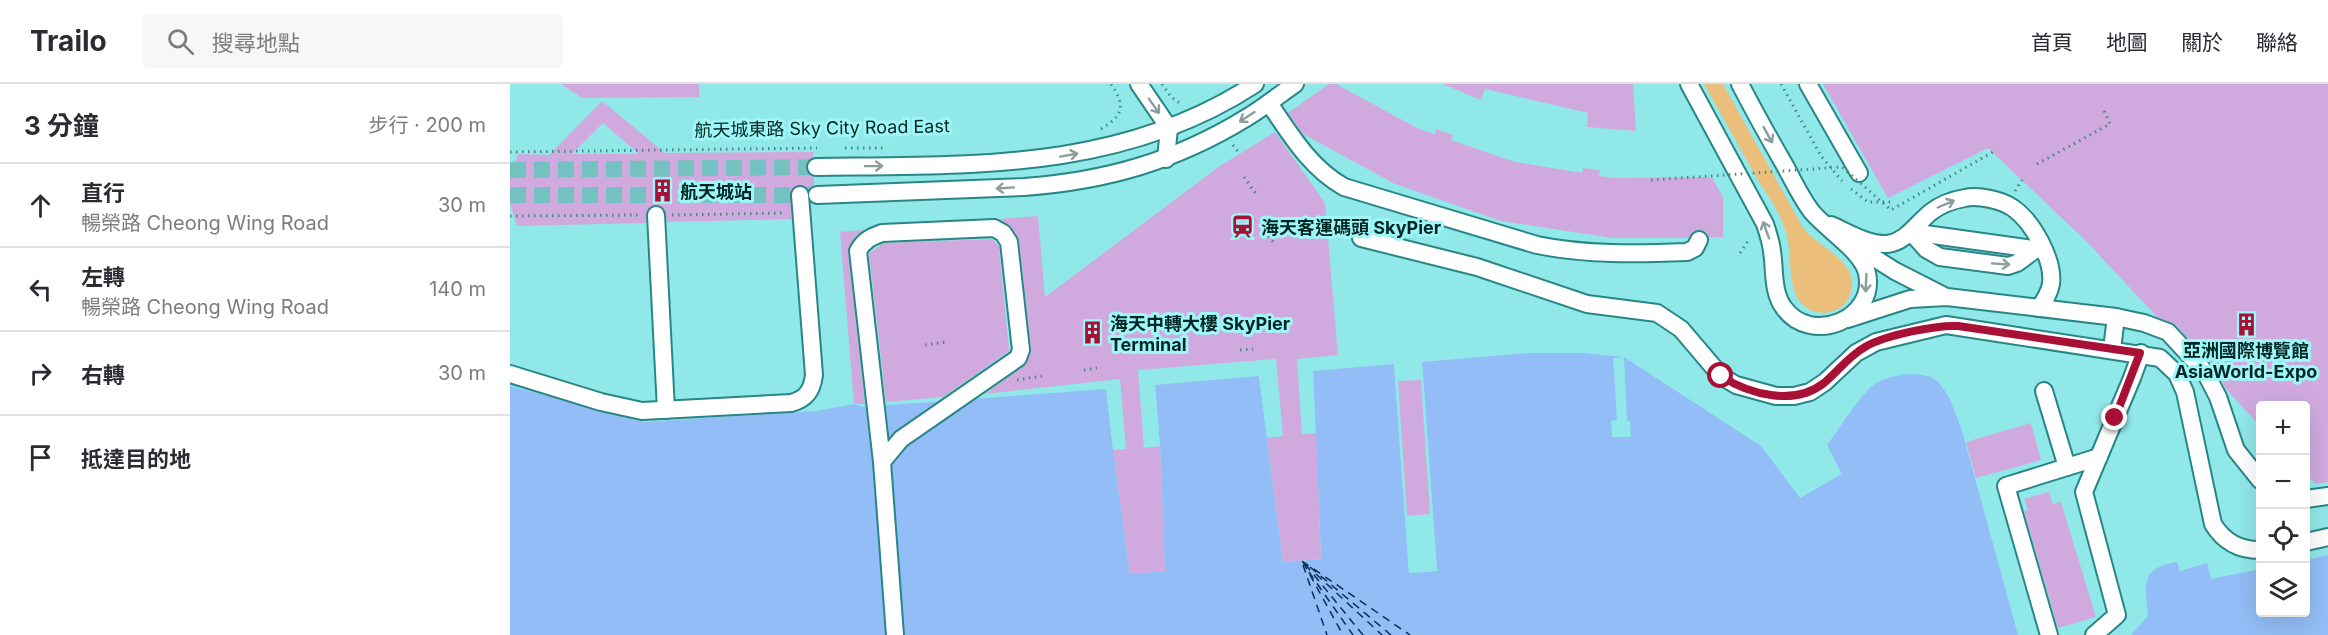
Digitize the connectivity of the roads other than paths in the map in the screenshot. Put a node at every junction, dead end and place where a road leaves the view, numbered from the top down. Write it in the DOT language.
graph roads {
  1 [pos="1139,84"];
  2 [pos="1255,84"];
  3 [pos="1295,84"];
  4 [pos="1689,84"];
  5 [pos="1740,84"];
  6 [pos="1808,84"];
  7 [pos="1269,103"];
  8 [pos="1169,128"];
  9 [pos="1166,159"];
  10 [pos="816,167"];
  11 [pos="1859,173"];
  12 [pos="656,215"];
  13 [pos="1827,227"];
  14 [pos="1911,232"];
  15 [pos="1361,238"];
  16 [pos="1699,240"];
  17 [pos="2041,250"];
  18 [pos="1947,297"];
  19 [pos="2039,308"];
  20 [pos="2116,318"];
  21 [pos="1845,321"];
  22 [pos="2112,349"];
  23 [pos="2140,353"];
  24 [pos="510,374"];
  25 [pos="2044,391"];
  26 [pos="666,410"];
  27 [pos="2099,457"];
  28 [pos="882,462"];
  29 [pos="2067,467"];
  30 [pos="2256,475"];
  31 [pos="2328,496"];
  32 [pos="2310,498"];
  33 [pos="2328,537"];
  34 [pos="2310,541"];
  35 [pos="2256,549"];
  36 [pos="895,635"];
  37 [pos="2049,635"];
  38 [pos="2094,635"];
  1 -- 8 [label="street, one-way"];
  2 -- 8 [label="street"];
  3 -- 7 [label="street"];
  21 -- 4 [label="street, one-way"];
  5 -- 13 [label="street, one-way"];
  6 -- 11 [label="street"];
  7 -- 9 [label="street, one-way"];
  7 -- 16 [label="street"];
  8 -- 9 [label="street"];
  10 -- 8 [label="street, one-way"];
  9 -- 26 [label="street, one-way"];
  12 -- 26 [label="street"];
  13 -- 14 [label="street"];
  13 -- 18 [label="street"];
  13 -- 21 [label="street, one-way"];
  14 -- 17 [label="street, one-way"];
  14 -- 17 [label="street, one-way"];
  15 -- 22 [label="street"];
  17 -- 19 [label="street"];
  18 -- 19 [label="street"];
  18 -- 21 [label="street"];
  19 -- 20 [label="street"];
  20 -- 22 [label="street"];
  20 -- 30 [label="street"];
  22 -- 23 [label="street"];
  23 -- 27 [label="street"];
  23 -- 35 [label="street"];
  24 -- 26 [label="street"];
  25 -- 29 [label="street"];
  27 -- 29 [label="street"];
  27 -- 38 [label="street"];
  28 -- 28 [label="street"];
  28 -- 36 [label="street"];
  29 -- 37 [label="street"];
  31 -- 32 [label="street"];
  33 -- 34 [label="street"];
}
